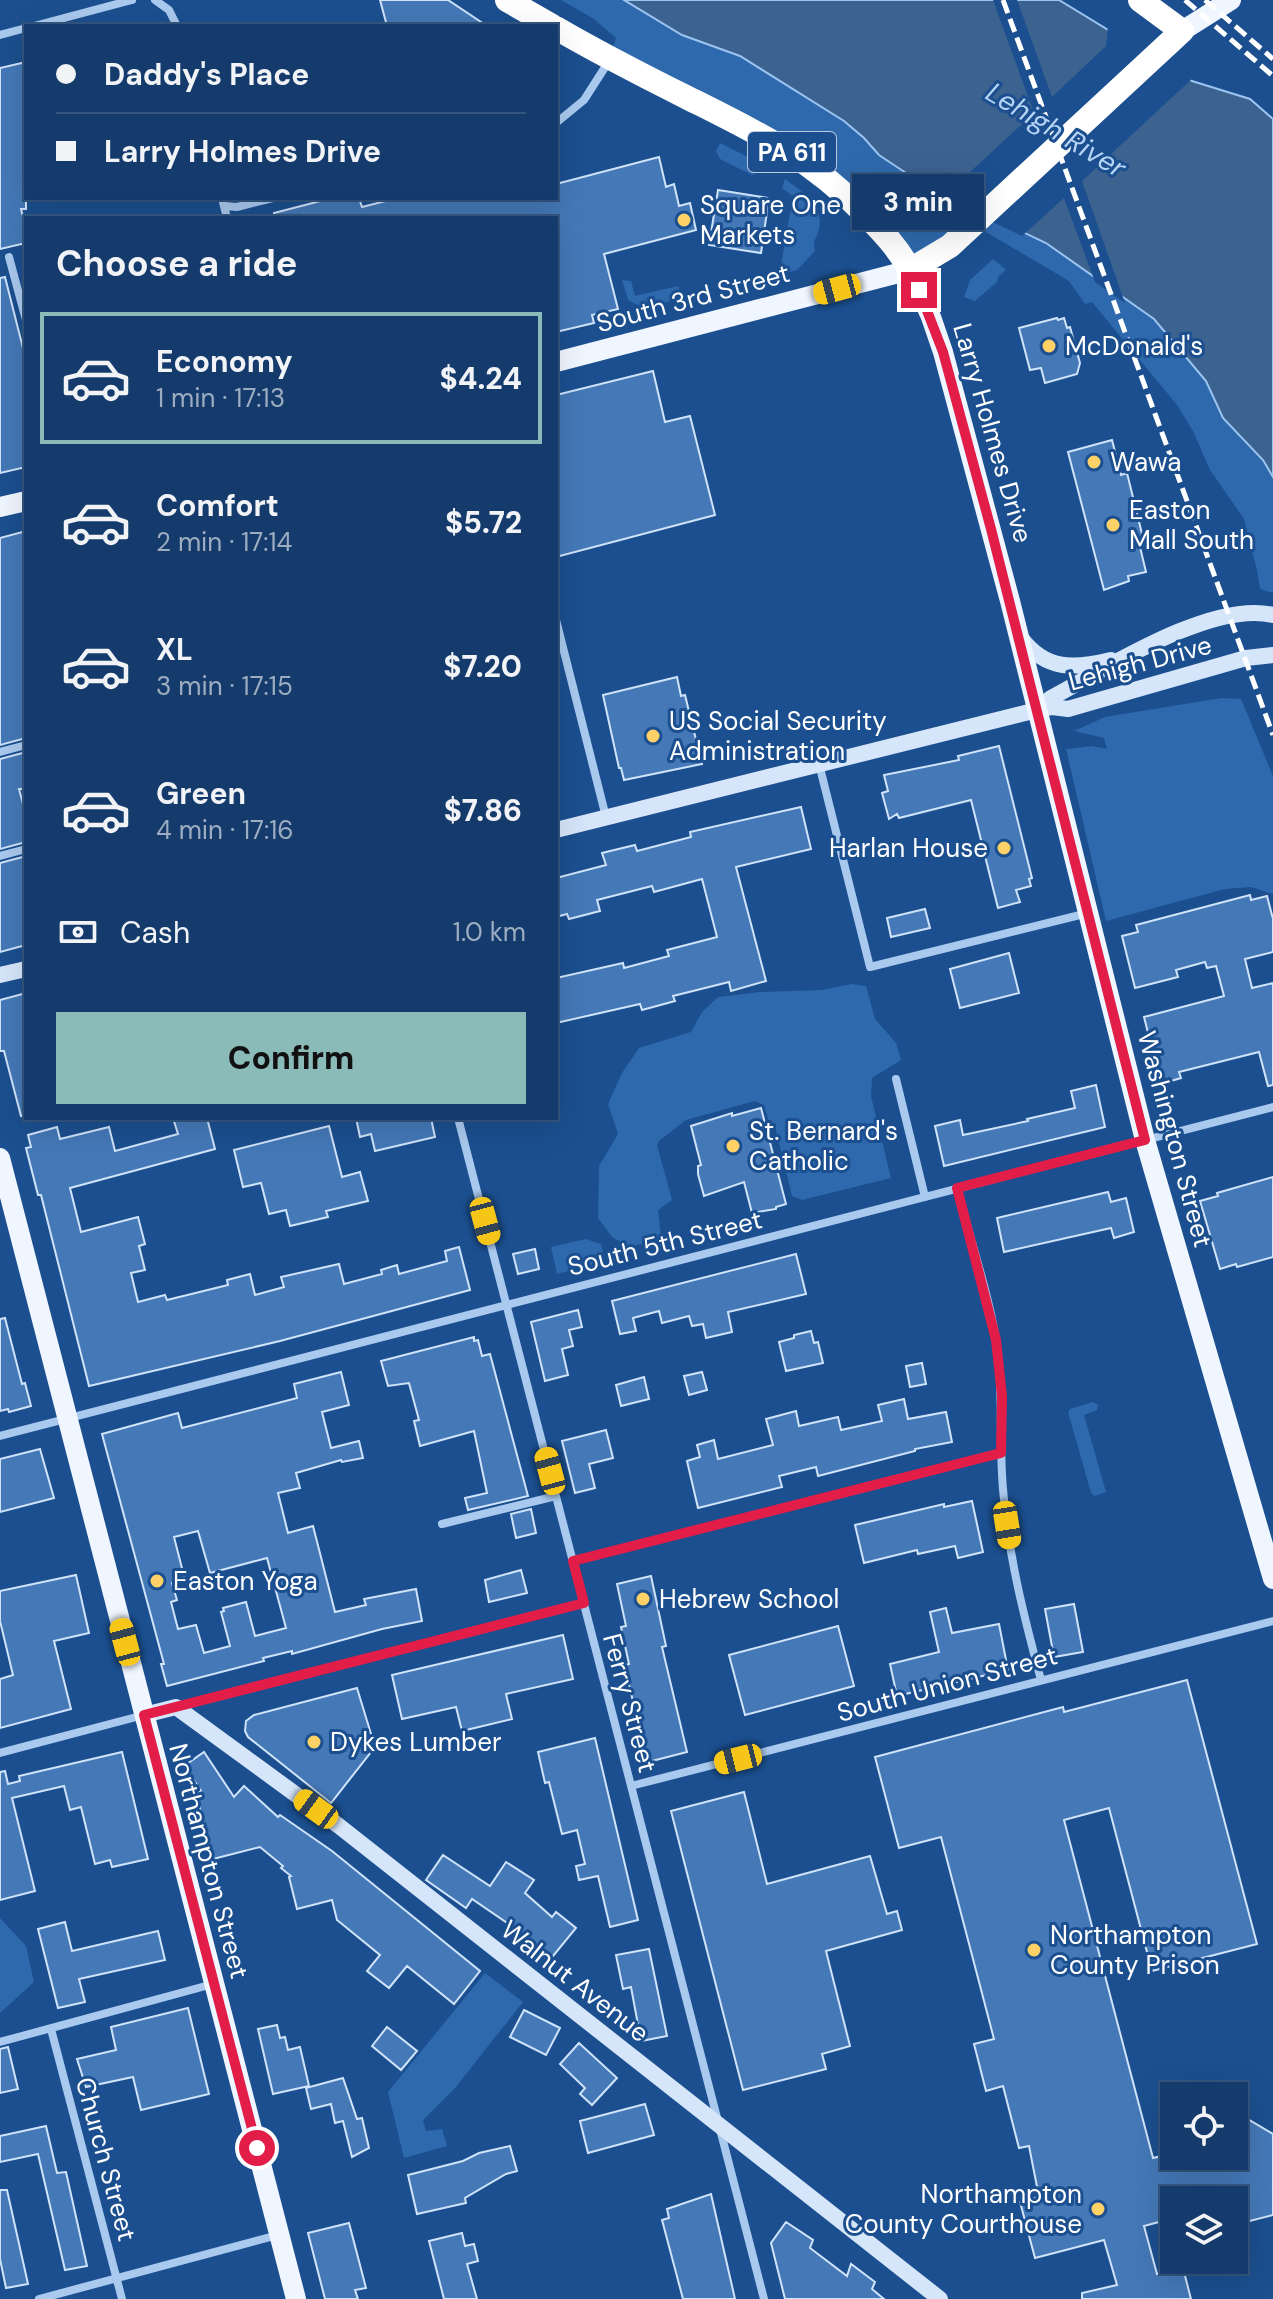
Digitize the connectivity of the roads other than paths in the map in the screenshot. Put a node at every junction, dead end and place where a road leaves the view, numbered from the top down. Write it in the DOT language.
graph roads {
  1 [pos="132,0"];
  2 [pos="507,0"];
  3 [pos="1140,0"];
  4 [pos="1231,0"];
  5 [pos="158,2"];
  6 [pos="42,24"];
  7 [pos="176,24"];
  8 [pos="549,24"];
  9 [pos="24,29"];
  10 [pos="558,29"];
  11 [pos="0,35"];
  12 [pos="1175,38"];
  13 [pos="609,59"];
  14 [pos="558,121"];
  15 [pos="265,200"];
  16 [pos="223,202"];
  17 [pos="9,257"];
  18 [pos="910,270"];
  19 [pos="24,313"];
  20 [pos="558,361"];
  21 [pos="24,501"];
  22 [pos="0,507"];
  23 [pos="1273,615"];
  24 [pos="558,628"];
  25 [pos="1019,636"];
  26 [pos="1136,653"];
  27 [pos="1273,655"];
  28 [pos="1037,710"];
  29 [pos="24,746"];
  30 [pos="0,752"];
  31 [pos="819,764"];
  32 [pos="606,817"];
  33 [pos="558,829"];
  34 [pos="24,850"];
  35 [pos="0,856"];
  36 [pos="1088,912"];
  37 [pos="24,969"];
  38 [pos="0,975"];
  39 [pos="896,1079"];
  40 [pos="1273,1107"];
  41 [pos="459,1120"];
  42 [pos="1145,1140"];
  43 [pos="0,1158"];
  44 [pos="957,1188"];
  45 [pos="925,1197"];
  46 [pos="507,1305"];
  47 [pos="67,1418"];
  48 [pos="0,1436"];
  49 [pos="1001,1453"];
  50 [pos="556,1496"];
  51 [pos="442,1524"];
  52 [pos="573,1561"];
  53 [pos="1273,1579"];
  54 [pos="584,1603"];
  55 [pos="1273,1621"];
  56 [pos="1041,1680"];
  57 [pos="176,1707"];
  58 [pos="144,1715"];
  59 [pos="0,1753"];
  60 [pos="631,1786"];
  61 [pos="214,1984"];
  62 [pos="51,2029"];
  63 [pos="0,2042"];
  64 [pos="719,2124"];
  65 [pos="279,2235"];
  66 [pos="116,2278"];
  67 [pos="39,2299"];
  68 [pos="122,2299"];
  69 [pos="296,2299"];
  70 [pos="764,2299"];
  71 [pos="940,2299"];
  1 -- 6 [label="street"];
  2 -- 8 [label="highway, Larry Holmes Drive / PA 611"];
  3 -- 12 [label="highway"];
  4 -- 12 [label="main road"];
  5 -- 7 [label="street"];
  9 -- 11 [label="street"];
  10 -- 13 [label="highway, Larry Holmes Drive / PA 611"];
  12 -- 18 [label="highway, South 3rd Street"];
  13 -- 14 [label="street"];
  13 -- 18 [label="highway, Larry Holmes Drive / PA 611"];
  15 -- 16 [label="street"];
  17 -- 19 [label="street"];
  18 -- 20 [label="main road, South 3rd Street"];
  18 -- 25 [label="main road, Larry Holmes Drive"];
  21 -- 22 [label="main road"];
  23 -- 26 [label="street, Lehigh Drive"];
  24 -- 32 [label="street"];
  25 -- 26 [label="street"];
  25 -- 28 [label="main road, Larry Holmes Drive"];
  26 -- 28 [label="street, Lehigh Drive"];
  27 -- 28 [label="street, Lehigh Drive"];
  28 -- 31 [label="street"];
  28 -- 36 [label="main road, Washington Street"];
  29 -- 30 [label="street"];
  31 -- 32 [label="street"];
  31 -- 36 [label="street"];
  32 -- 33 [label="street"];
  34 -- 35 [label="street"];
  36 -- 42 [label="main road, Washington Street"];
  37 -- 38 [label="street"];
  39 -- 45 [label="street"];
  40 -- 42 [label="street, South 5th Street"];
  41 -- 46 [label="street, Ferry Street"];
  42 -- 44 [label="street, South 5th Street"];
  42 -- 53 [label="main road, Washington Street"];
  43 -- 47 [label="main road, Northampton Street"];
  44 -- 45 [label="street, South 5th Street"];
  44 -- 49 [label="street"];
  45 -- 46 [label="street, South 5th Street"];
  46 -- 47 [label="street, South 5th Street"];
  46 -- 50 [label="street, Ferry Street"];
  47 -- 48 [label="street, South 5th Street"];
  47 -- 58 [label="main road, Northampton Street"];
  49 -- 52 [label="street"];
  49 -- 56 [label="street"];
  50 -- 51 [label="street"];
  50 -- 52 [label="street, Ferry Street"];
  52 -- 54 [label="street, Ferry Street"];
  54 -- 57 [label="street"];
  54 -- 60 [label="street, Ferry Street"];
  55 -- 56 [label="street, South Union Street"];
  56 -- 60 [label="street, South Union Street"];
  57 -- 58 [label="street"];
  57 -- 64 [label="street, Walnut Avenue"];
  58 -- 59 [label="street"];
  58 -- 61 [label="main road, Northampton Street"];
  60 -- 64 [label="street, Ferry Street"];
  61 -- 62 [label="street"];
  61 -- 65 [label="main road, Northampton Street"];
  62 -- 63 [label="street"];
  62 -- 66 [label="street, Church Street"];
  64 -- 70 [label="street, Ferry Street"];
  64 -- 71 [label="street, Walnut Avenue"];
  65 -- 66 [label="street"];
  65 -- 69 [label="main road, Northampton Street"];
  66 -- 67 [label="street"];
  66 -- 68 [label="street, Church Street"];
}
